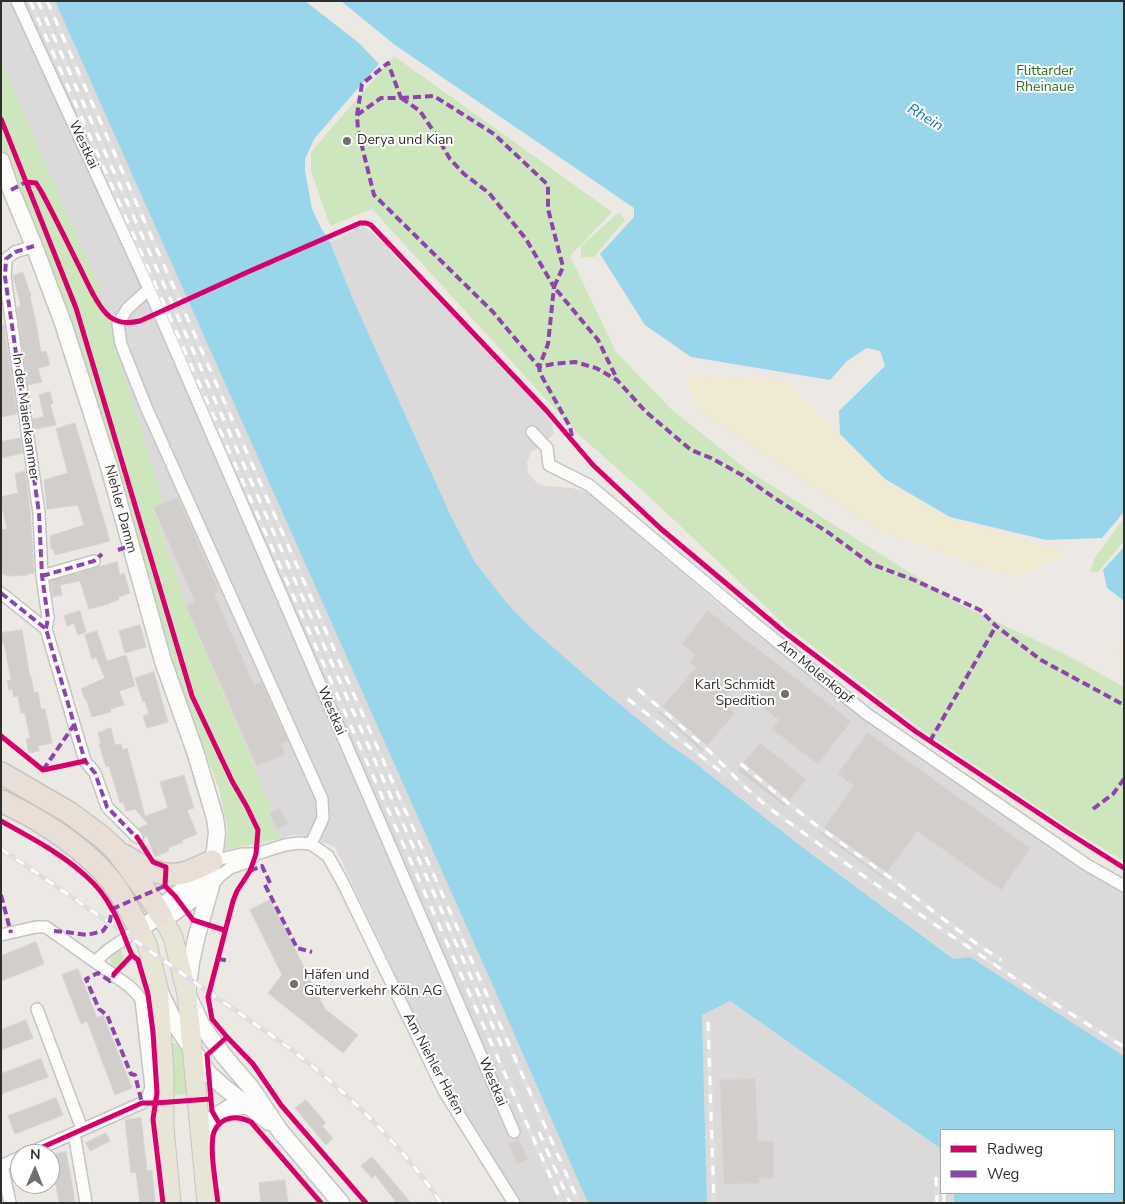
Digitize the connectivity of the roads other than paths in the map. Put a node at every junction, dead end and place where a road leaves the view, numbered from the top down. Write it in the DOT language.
graph roads {
  1 [pos="17,1"];
  2 [pos="1,161"];
  3 [pos="34,246"];
  4 [pos="149,289"];
  5 [pos="532,432"];
  6 [pos="94,561"];
  7 [pos="42,576"];
  8 [pos="1,593"];
  9 [pos="46,629"];
  10 [pos="1,773"];
  11 [pos="1,800"];
  12 [pos="137,837"];
  13 [pos="311,844"];
  14 [pos="116,850"];
  15 [pos="256,854"];
  16 [pos="212,861"];
  17 [pos="211,886"];
  18 [pos="1124,886"];
  19 [pos="161,915"];
  20 [pos="139,929"];
  21 [pos="1,935"];
  22 [pos="96,961"];
  23 [pos="158,987"];
  24 [pos="187,994"];
  25 [pos="37,1009"];
  26 [pos="193,1052"];
  27 [pos="246,1105"];
  28 [pos="280,1130"];
  29 [pos="78,1131"];
  30 [pos="514,1132"];
  31 [pos="201,1133"];
  32 [pos="49,1144"];
  33 [pos="2,1166"];
  34 [pos="10,1203"];
  35 [pos="86,1203"];
  36 [pos="171,1203"];
  37 [pos="208,1203"];
  38 [pos="341,1203"];
  39 [pos="514,1203"];
  1 -- 4 [label="street, Westkai"];
  2 -- 3 [label="street, Niehler Damm"];
  3 -- 7 [label="street, In der Maienkammer"];
  3 -- 16 [label="street, Niehler Damm"];
  4 -- 13 [label="street"];
  4 -- 30 [label="street, Westkai"];
  5 -- 18 [label="street, Am Molenkopf"];
  6 -- 7 [label="street"];
  7 -- 9 [label="street, In der Maienkammer"];
  8 -- 9 [label="street"];
  9 -- 12 [label="street, In der Maienkammer"];
  10 -- 14 [label="highway"];
  11 -- 20 [label="highway"];
  13 -- 15 [label="street"];
  13 -- 39 [label="street, Am Niehler Hafen"];
  14 -- 16 [label="highway"];
  14 -- 19 [label="highway"];
  15 -- 16 [label="street"];
  15 -- 17 [label="street"];
  16 -- 17 [label="street, Niehler Damm"];
  16 -- 19 [label="street"];
  17 -- 19 [label="street"];
  17 -- 24 [label="street, Niehler Damm"];
  19 -- 20 [label="street"];
  19 -- 24 [label="main road"];
  20 -- 22 [label="street"];
  20 -- 23 [label="main road"];
  21 -- 22 [label="street"];
  22 -- 29 [label="street"];
  23 -- 26 [label="street"];
  23 -- 36 [label="main road"];
  24 -- 26 [label="main road"];
  24 -- 28 [label="street"];
  25 -- 29 [label="street"];
  26 -- 27 [label="street"];
  26 -- 31 [label="main road"];
  27 -- 28 [label="street"];
  27 -- 31 [label="street"];
  28 -- 38 [label="street"];
  29 -- 32 [label="street"];
  29 -- 35 [label="street"];
  31 -- 37 [label="main road"];
  33 -- 34 [label="street"];
}
